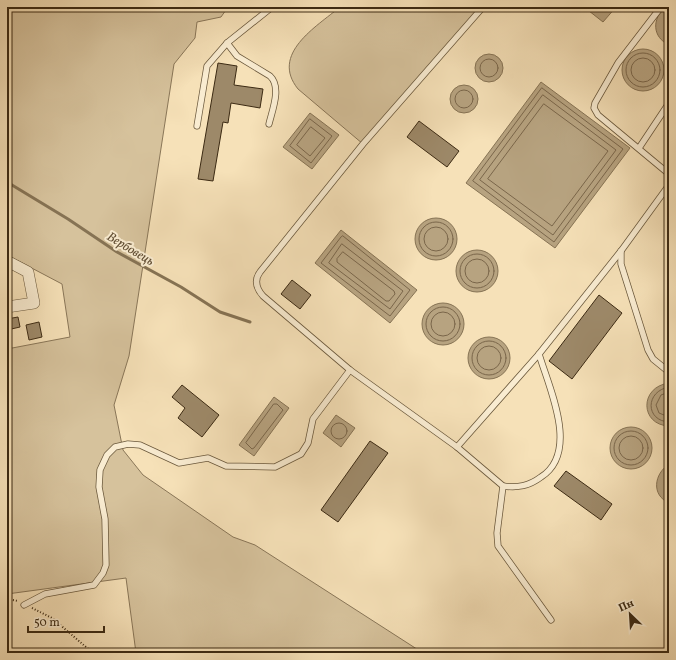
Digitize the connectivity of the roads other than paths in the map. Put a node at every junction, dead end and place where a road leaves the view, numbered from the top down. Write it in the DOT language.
graph roads {
  1 [pos="272,7"];
  2 [pos="483,7"];
  3 [pos="661,7"];
  4 [pos="227,43"];
  5 [pos="669,103"];
  6 [pos="269,124"];
  7 [pos="197,126"];
  8 [pos="639,148"];
  9 [pos="669,174"];
  10 [pos="669,185"];
  11 [pos="621,251"];
  12 [pos="7,261"];
  13 [pos="7,307"];
  14 [pos="539,354"];
  15 [pos="350,370"];
  16 [pos="669,372"];
  17 [pos="457,447"];
  18 [pos="503,486"];
  19 [pos="24,604"];
  20 [pos="551,620"];
  1 -- 4 [label="lane"];
  2 -- 15 [label="lane"];
  3 -- 8 [label="lane"];
  4 -- 6 [label="lane"];
  4 -- 7 [label="lane"];
  5 -- 8 [label="lane"];
  8 -- 9 [label="lane"];
  10 -- 11 [label="lane"];
  11 -- 14 [label="lane"];
  11 -- 16 [label="lane"];
  12 -- 13 [label="street"];
  14 -- 17 [label="lane"];
  14 -- 18 [label="lane"];
  15 -- 17 [label="lane"];
  15 -- 19 [label="lane"];
  17 -- 18 [label="lane"];
  18 -- 20 [label="lane"];
}
